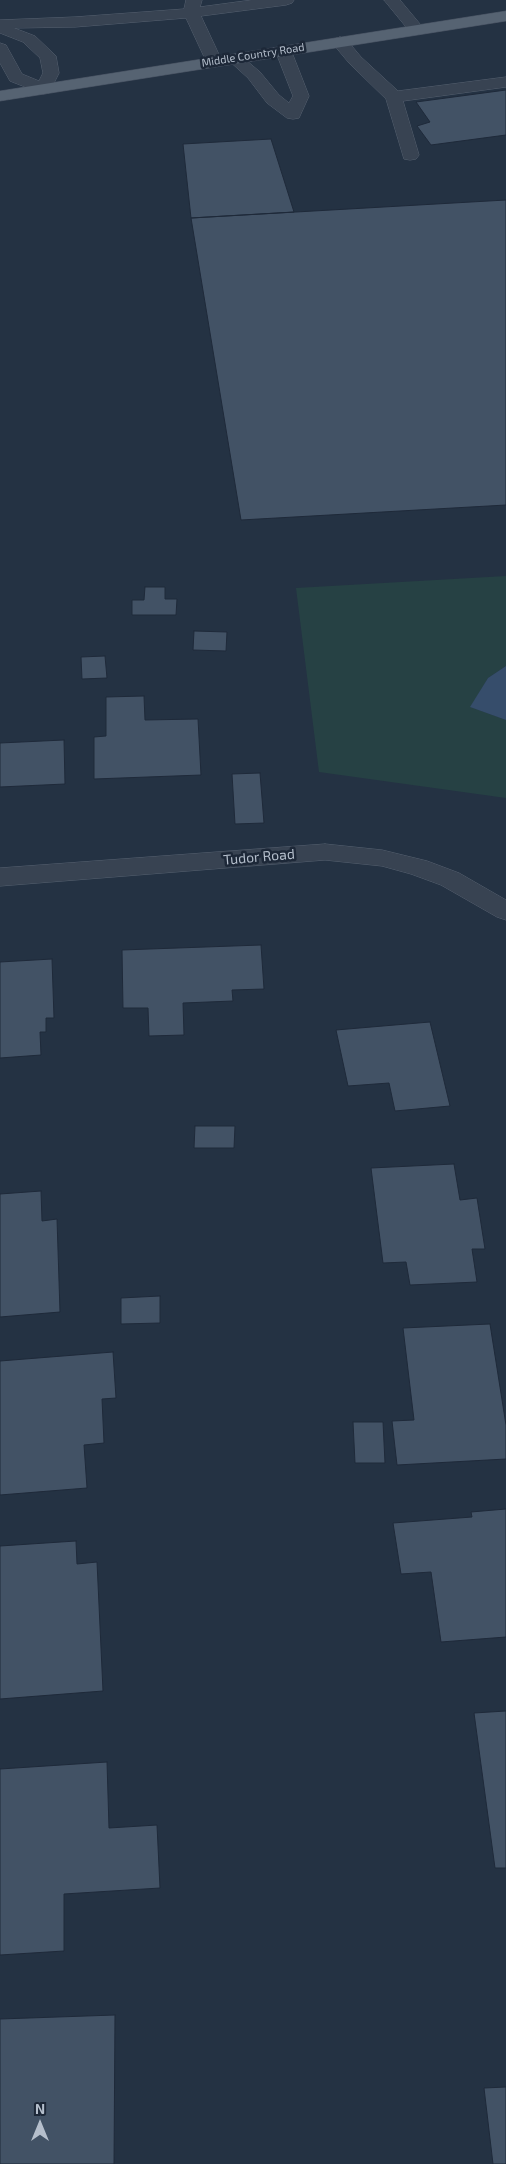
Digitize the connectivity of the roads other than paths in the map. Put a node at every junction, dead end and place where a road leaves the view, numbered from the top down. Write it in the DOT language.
graph roads {
  1 [pos="281,0"];
  2 [pos="392,0"];
  3 [pos="193,6"];
  4 [pos="506,16"];
  5 [pos="5,26"];
  6 [pos="417,30"];
  7 [pos="340,42"];
  8 [pos="0,48"];
  9 [pos="283,50"];
  10 [pos="234,58"];
  11 [pos="214,61"];
  12 [pos="506,82"];
  13 [pos="43,89"];
  14 [pos="0,96"];
  15 [pos="394,97"];
  16 [pos="410,155"];
  17 [pos="0,876"];
  18 [pos="506,911"];
  1 -- 3 [label="street"];
  2 -- 6 [label="street"];
  3 -- 5 [label="street"];
  3 -- 11 [label="street"];
  4 -- 6 [label="main road, Middle Country Road"];
  5 -- 13 [label="street"];
  6 -- 7 [label="main road, Middle Country Road"];
  7 -- 9 [label="main road, Middle Country Road"];
  7 -- 15 [label="street"];
  8 -- 13 [label="street"];
  9 -- 10 [label="main road, Middle Country Road"];
  9 -- 10 [label="street"];
  10 -- 11 [label="main road, Middle Country Road"];
  11 -- 13 [label="main road, Middle Country Road"];
  12 -- 15 [label="street"];
  13 -- 14 [label="main road, Middle Country Road"];
  15 -- 16 [label="street"];
  17 -- 18 [label="street, Tudor Road"];
}
